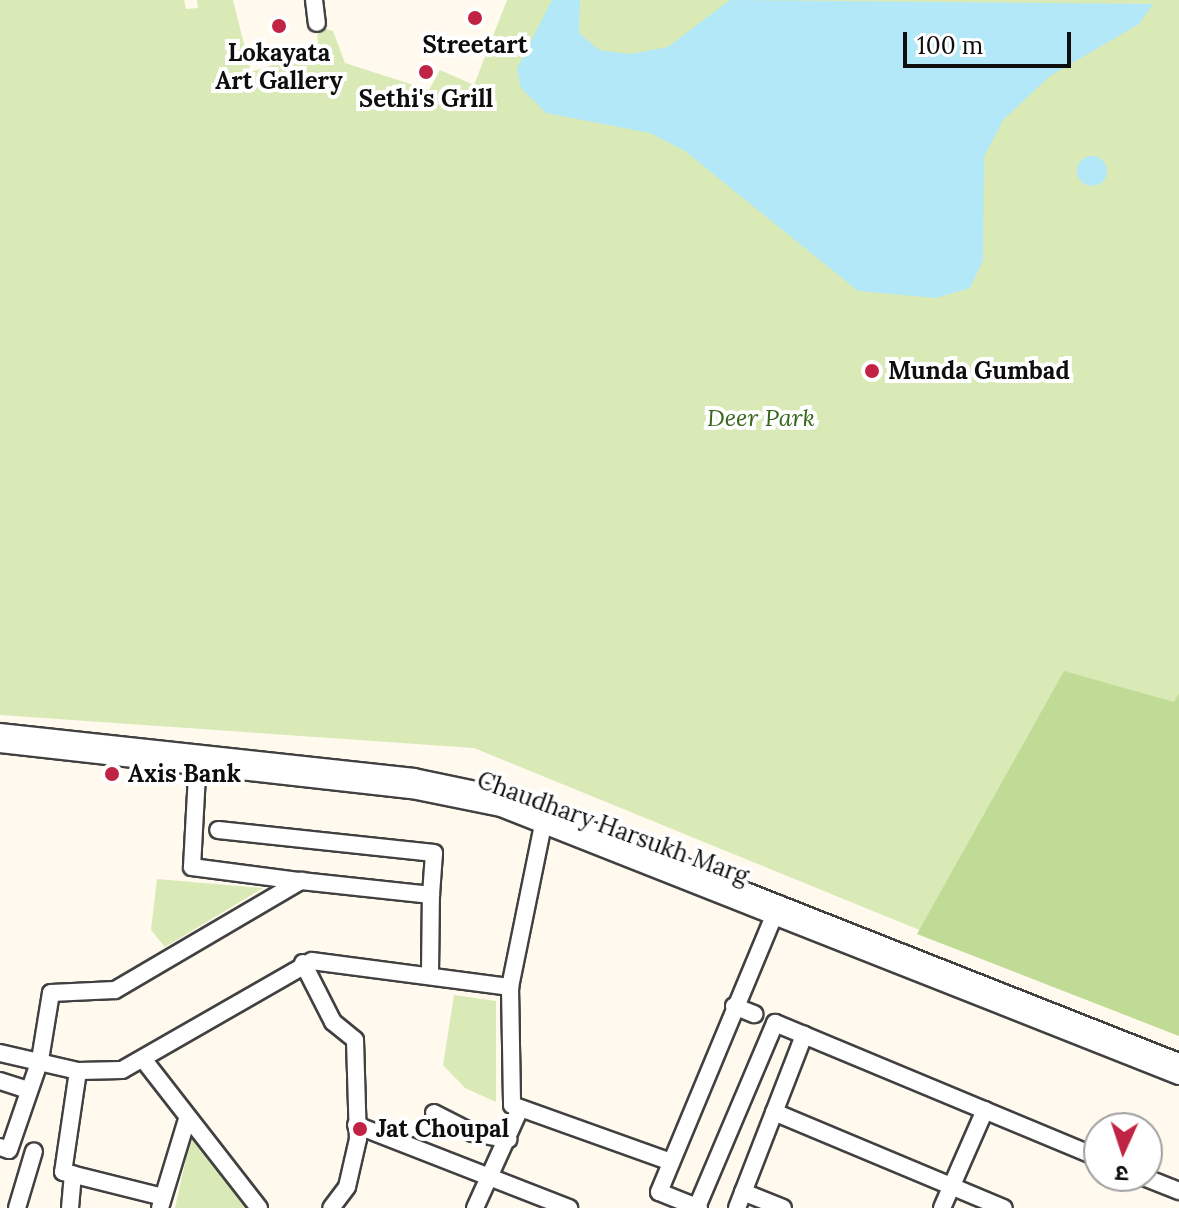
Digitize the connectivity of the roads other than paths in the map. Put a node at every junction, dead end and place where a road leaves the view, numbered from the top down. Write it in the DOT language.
graph roads {
  1 [pos="314,0"];
  2 [pos="317,23"];
  3 [pos="0,732"];
  4 [pos="0,744"];
  5 [pos="197,760"];
  6 [pos="544,817"];
  7 [pos="218,830"];
  8 [pos="301,881"];
  9 [pos="431,895"];
  10 [pos="777,908"];
  11 [pos="303,963"];
  12 [pos="430,973"];
  13 [pos="933,975"];
  14 [pos="510,987"];
  15 [pos="734,1006"];
  16 [pos="754,1014"];
  17 [pos="804,1035"];
  18 [pos="0,1053"];
  19 [pos="143,1059"];
  20 [pos="40,1060"];
  21 [pos="1179,1062"];
  22 [pos="78,1071"];
  23 [pos="1179,1076"];
  24 [pos="0,1081"];
  25 [pos="28,1090"];
  26 [pos="520,1109"];
  27 [pos="985,1110"];
  28 [pos="774,1112"];
  29 [pos="434,1113"];
  30 [pos="187,1119"];
  31 [pos="356,1125"];
  32 [pos="508,1139"];
  33 [pos="4,1149"];
  34 [pos="34,1151"];
  35 [pos="1083,1151"];
  36 [pos="671,1162"];
  37 [pos="73,1174"];
  38 [pos="488,1176"];
  39 [pos="952,1188"];
  40 [pos="743,1192"];
  41 [pos="669,1202"];
  42 [pos="162,1203"];
  43 [pos="698,1207"];
  44 [pos="17,1208"];
  45 [pos="70,1208"];
  46 [pos="259,1208"];
  47 [pos="331,1208"];
  48 [pos="475,1208"];
  49 [pos="569,1208"];
  50 [pos="737,1208"];
  51 [pos="783,1208"];
  52 [pos="942,1208"];
  53 [pos="1004,1208"];
  1 -- 2 [label="street"];
  3 -- 5 [label="street, Chaudhary Harsukh Marg"];
  4 -- 5 [label="street, Chaudhary Harsukh Marg"];
  5 -- 6 [label="street, Chaudhary Harsukh Marg"];
  5 -- 8 [label="street"];
  6 -- 10 [label="street, Chaudhary Harsukh Marg"];
  6 -- 14 [label="street"];
  7 -- 9 [label="street"];
  8 -- 9 [label="street"];
  8 -- 20 [label="street"];
  9 -- 12 [label="street"];
  10 -- 13 [label="street, Chaudhary Harsukh Marg"];
  10 -- 15 [label="street"];
  11 -- 12 [label="street"];
  11 -- 19 [label="street"];
  11 -- 31 [label="street"];
  12 -- 14 [label="street"];
  13 -- 21 [label="street, Chaudhary Harsukh Marg"];
  13 -- 23 [label="street, Chaudhary Harsukh Marg"];
  14 -- 26 [label="street"];
  15 -- 16 [label="street"];
  15 -- 36 [label="street"];
  17 -- 27 [label="street"];
  17 -- 28 [label="street"];
  17 -- 43 [label="street"];
  18 -- 20 [label="street"];
  19 -- 22 [label="street"];
  19 -- 30 [label="street"];
  20 -- 22 [label="street"];
  20 -- 25 [label="street"];
  22 -- 37 [label="street"];
  24 -- 25 [label="street"];
  25 -- 33 [label="street"];
  26 -- 32 [label="street"];
  26 -- 36 [label="street"];
  27 -- 35 [label="street"];
  27 -- 39 [label="street"];
  28 -- 39 [label="street"];
  28 -- 40 [label="street"];
  29 -- 32 [label="street"];
  30 -- 42 [label="street"];
  30 -- 46 [label="street"];
  31 -- 38 [label="street"];
  31 -- 47 [label="street"];
  32 -- 38 [label="street"];
  34 -- 44 [label="street"];
  36 -- 41 [label="street"];
  37 -- 42 [label="street"];
  37 -- 45 [label="street"];
  38 -- 48 [label="street"];
  38 -- 49 [label="street"];
  39 -- 52 [label="street"];
  39 -- 53 [label="street"];
  40 -- 50 [label="street"];
  40 -- 51 [label="street"];
  41 -- 43 [label="street"];
}
